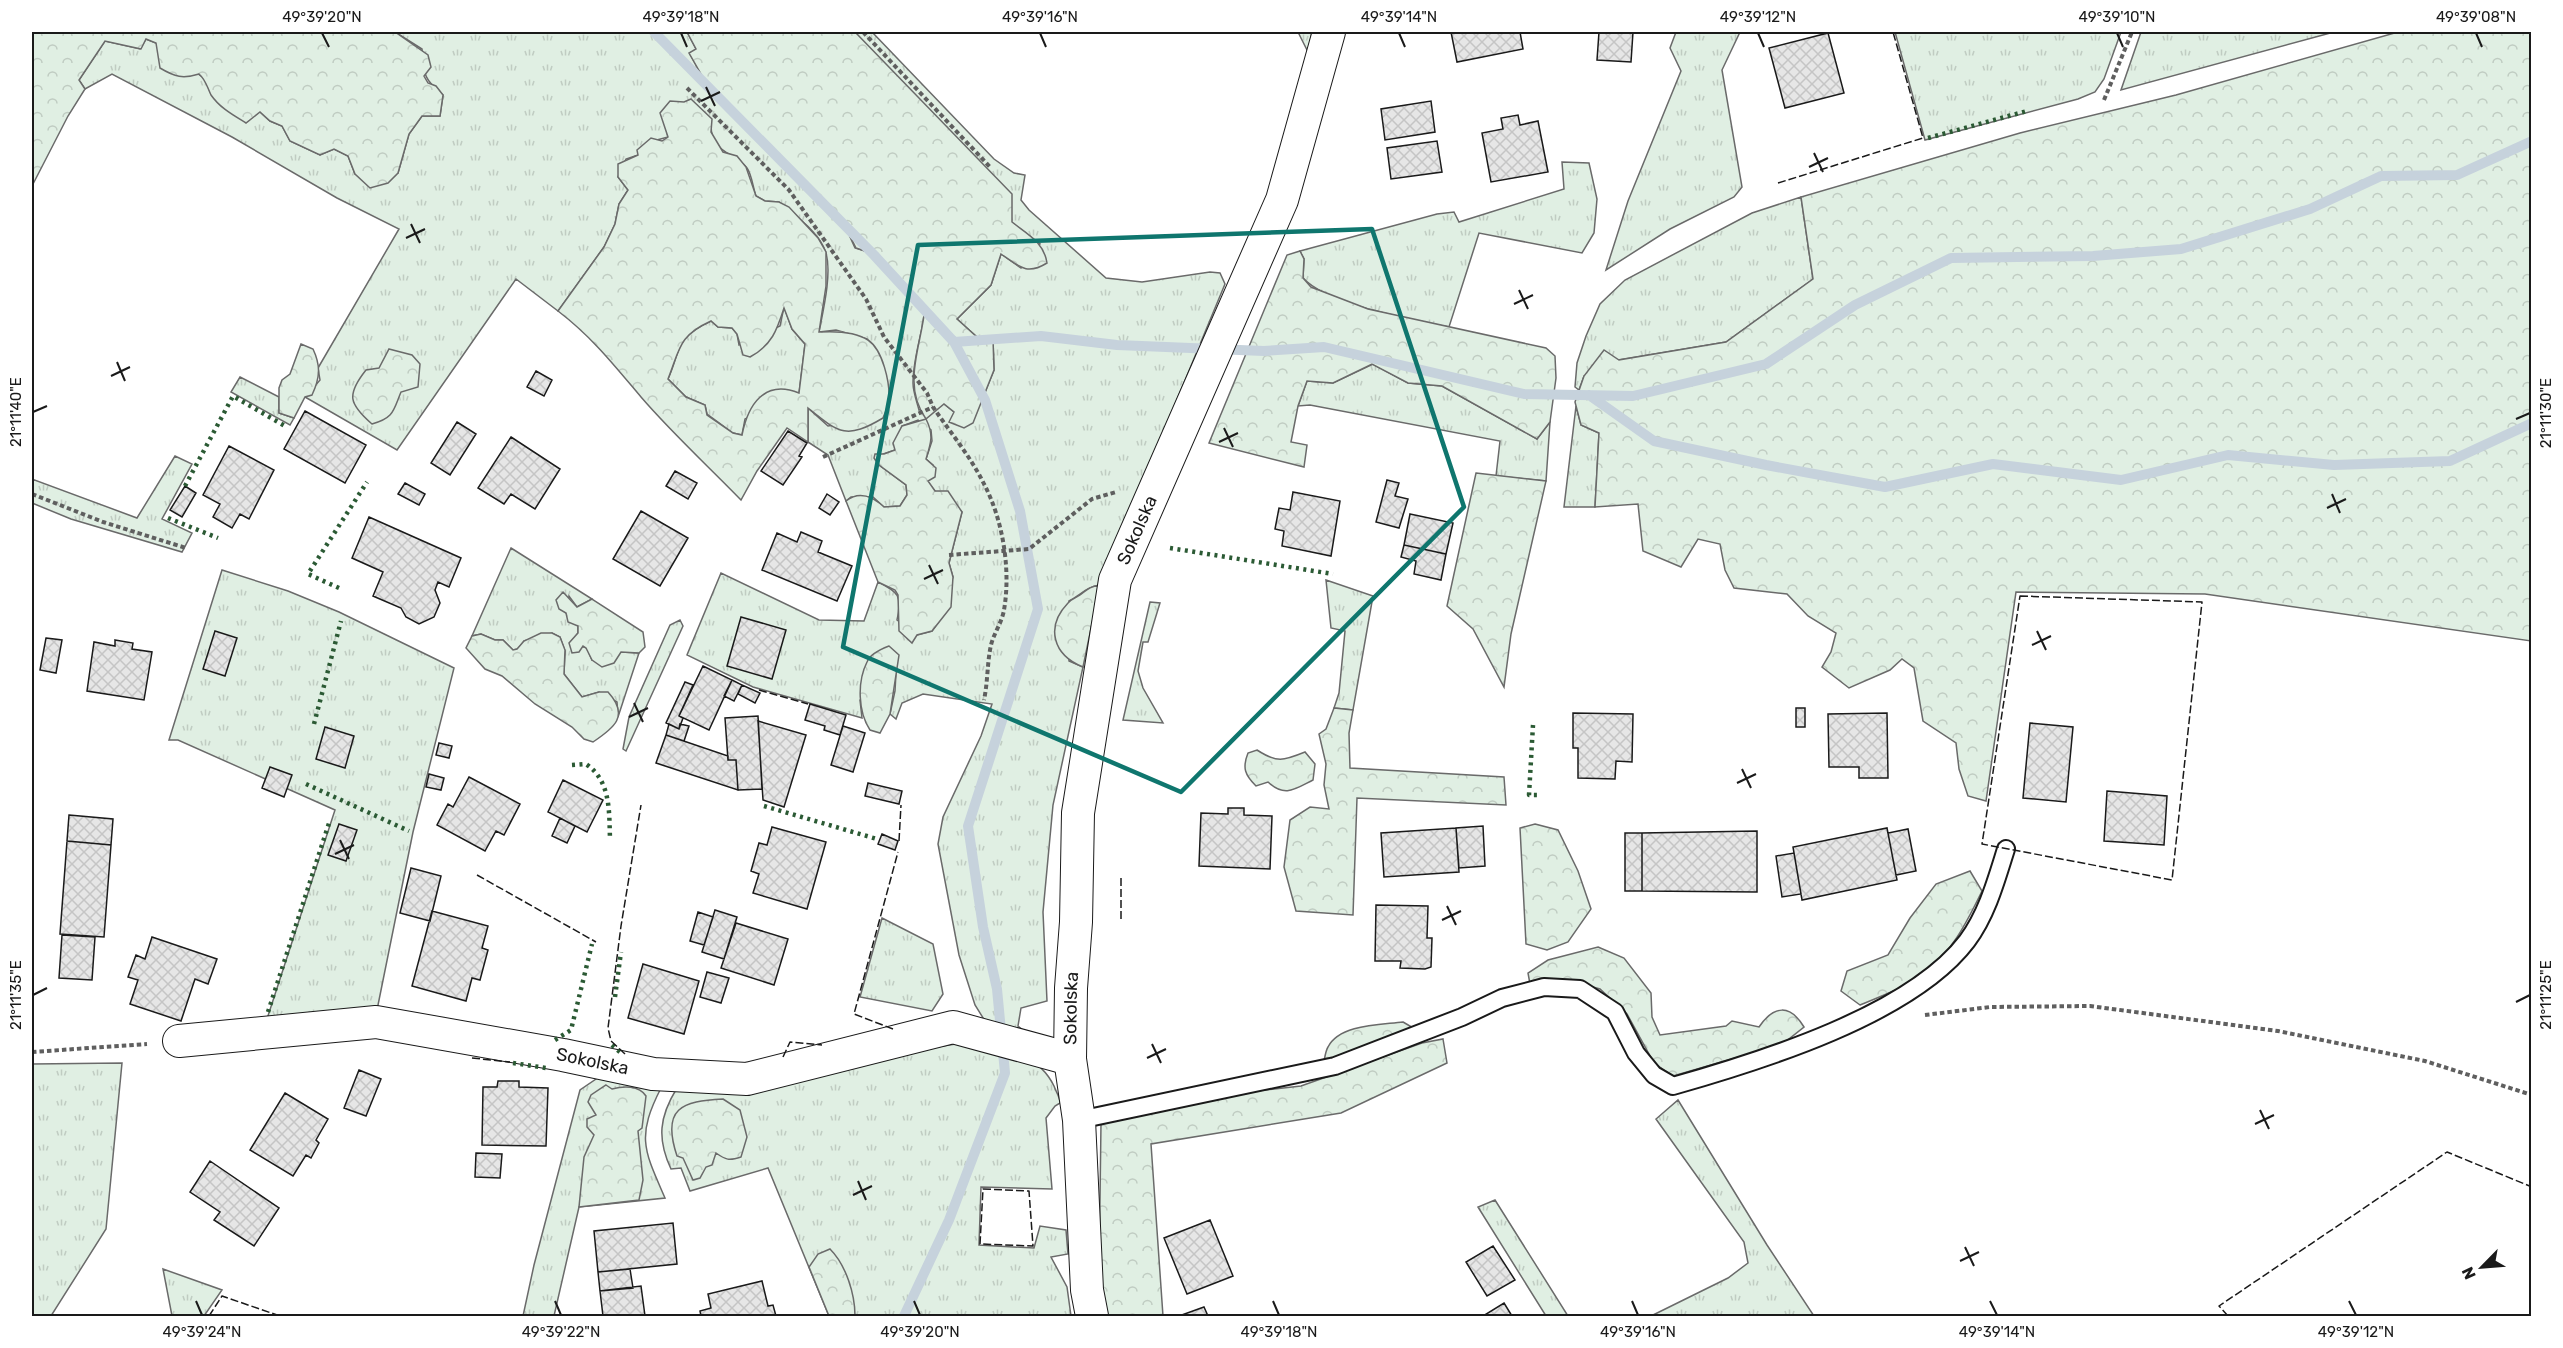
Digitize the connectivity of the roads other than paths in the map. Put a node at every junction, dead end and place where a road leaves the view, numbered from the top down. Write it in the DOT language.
graph roads {
  1 [pos="1329,32"];
  2 [pos="2006,849"];
  3 [pos="179,1041"];
  4 [pos="1070,1059"];
  5 [pos="1079,1120"];
  6 [pos="1092,1317"];
  1 -- 4 [label="street, Sokolska"];
  2 -- 5 [label="lane"];
  3 -- 4 [label="street, Sokolska"];
  4 -- 5 [label="street, Sokolska"];
  5 -- 6 [label="street, Sokolska"];
}
